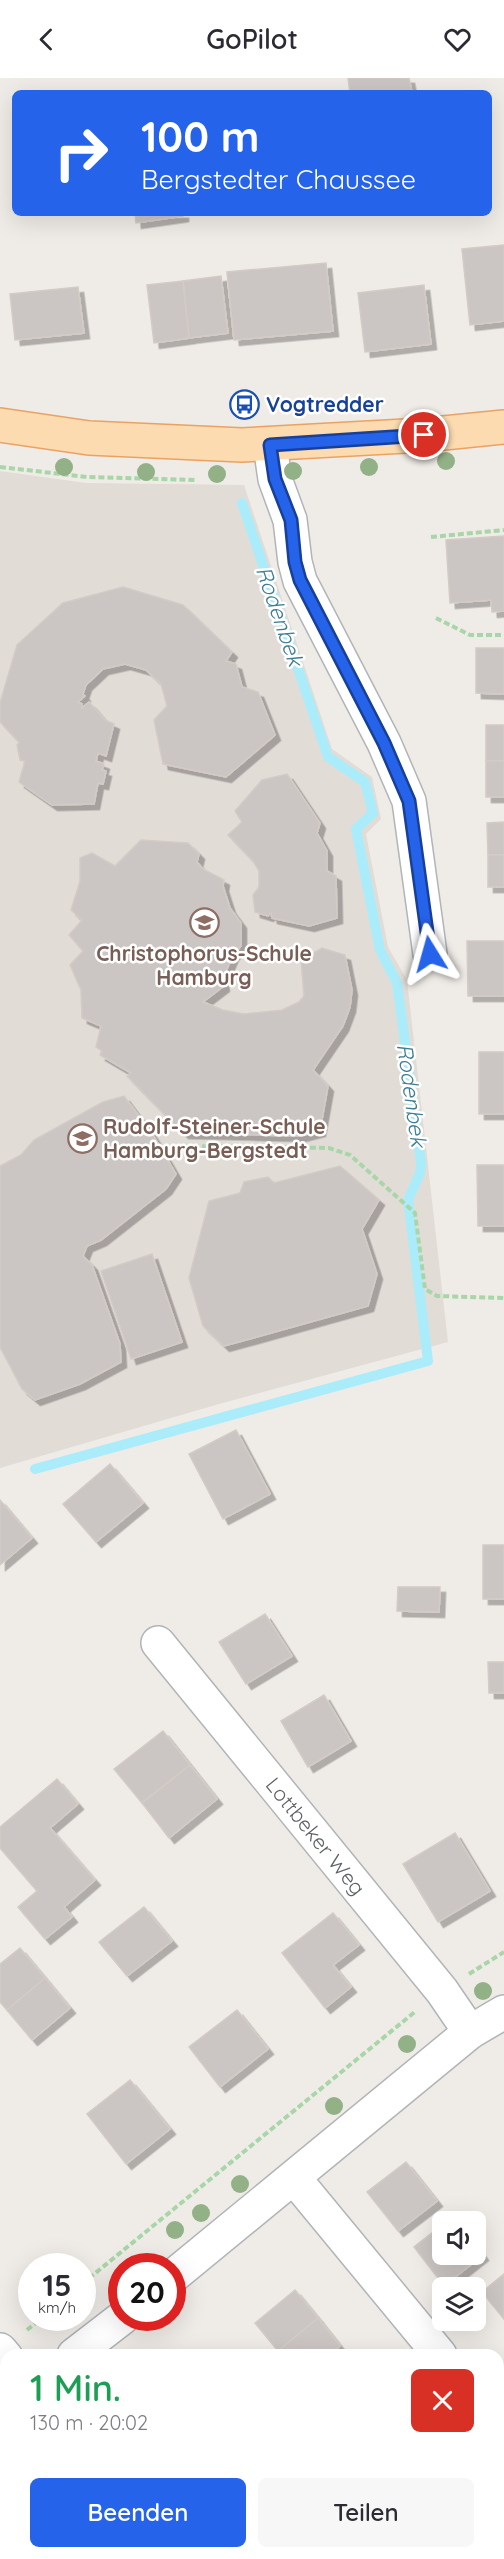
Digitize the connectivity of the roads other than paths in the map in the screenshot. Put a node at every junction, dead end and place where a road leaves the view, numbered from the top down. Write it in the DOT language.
graph roads {
  1 [pos="0,425"];
  2 [pos="504,427"];
  3 [pos="270,445"];
  4 [pos="430,954"];
  5 [pos="158,1643"];
  6 [pos="504,2012"];
  7 [pos="470,2032"];
  8 [pos="294,2178"];
  9 [pos="186,2266"];
  10 [pos="108,2329"];
  11 [pos="82,2349"];
  12 [pos="435,2349"];
  1 -- 3 [label="main road"];
  2 -- 3 [label="main road"];
  3 -- 4 [label="street"];
  5 -- 7 [label="street, Lottbeker Weg"];
  6 -- 7 [label="street"];
  7 -- 8 [label="street"];
  8 -- 9 [label="street"];
  8 -- 12 [label="street"];
  10 -- 11 [label="street"];
}
